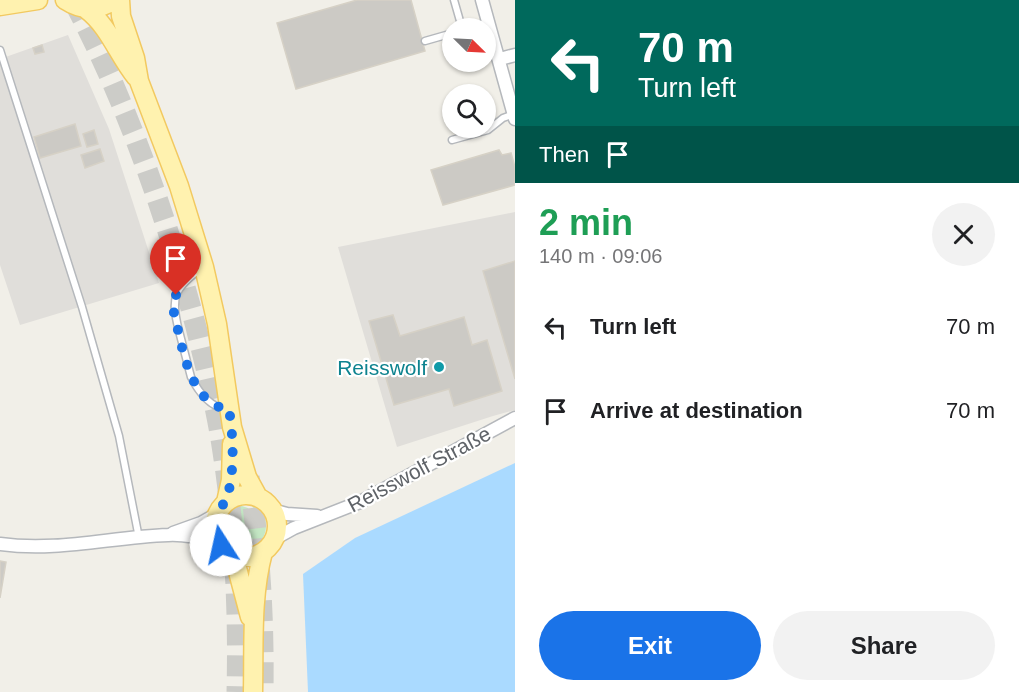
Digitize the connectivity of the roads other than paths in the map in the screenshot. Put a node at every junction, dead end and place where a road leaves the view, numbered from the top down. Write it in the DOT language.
graph roads {
  1 [pos="38,0"];
  2 [pos="65,0"];
  3 [pos="114,0"];
  4 [pos="120,0"];
  5 [pos="454,0"];
  6 [pos="482,0"];
  7 [pos="0,6"];
  8 [pos="86,9"];
  9 [pos="459,18"];
  10 [pos="488,18"];
  11 [pos="442,36"];
  12 [pos="425,41"];
  13 [pos="496,46"];
  14 [pos="0,50"];
  15 [pos="515,55"];
  16 [pos="500,59"];
  17 [pos="139,81"];
  18 [pos="514,116"];
  19 [pos="452,140"];
  20 [pos="204,267"];
  21 [pos="229,409"];
  22 [pos="515,418"];
  23 [pos="232,427"];
  24 [pos="258,497"];
  25 [pos="221,508"];
  26 [pos="272,510"];
  27 [pos="321,517"];
  28 [pos="169,535"];
  29 [pos="139,538"];
  30 [pos="0,544"];
  31 [pos="268,545"];
  32 [pos="224,547"];
  33 [pos="253,629"];
  34 [pos="253,692"];
  1 -- 7 [label="main road"];
  2 -- 8 [label="main road"];
  3 -- 8 [label="main road"];
  4 -- 17 [label="main road"];
  5 -- 9 [label="lane"];
  6 -- 10 [label="street"];
  8 -- 17 [label="main road"];
  11 -- 12 [label="lane"];
  13 -- 16 [label="street"];
  14 -- 29 [label="lane"];
  15 -- 16 [label="street"];
  16 -- 18 [label="street"];
  17 -- 20 [label="main road"];
  18 -- 19 [label="lane"];
  20 -- 21 [label="main road"];
  20 -- 21 [label="lane"];
  21 -- 23 [label="main road"];
  22 -- 27 [label="street, Reisswolf Straße"];
  23 -- 24 [label="main road"];
  23 -- 25 [label="main road"];
  24 -- 25 [label="main road"];
  24 -- 26 [label="main road"];
  25 -- 28 [label="street"];
  25 -- 32 [label="main road"];
  26 -- 27 [label="street, Reisswolf Straße"];
  26 -- 31 [label="main road"];
  27 -- 31 [label="street, Reisswolf Straße"];
  28 -- 29 [label="street"];
  28 -- 32 [label="street"];
  29 -- 30 [label="street"];
  31 -- 32 [label="main road"];
  31 -- 33 [label="main road"];
  32 -- 33 [label="main road"];
  33 -- 34 [label="main road"];
}
